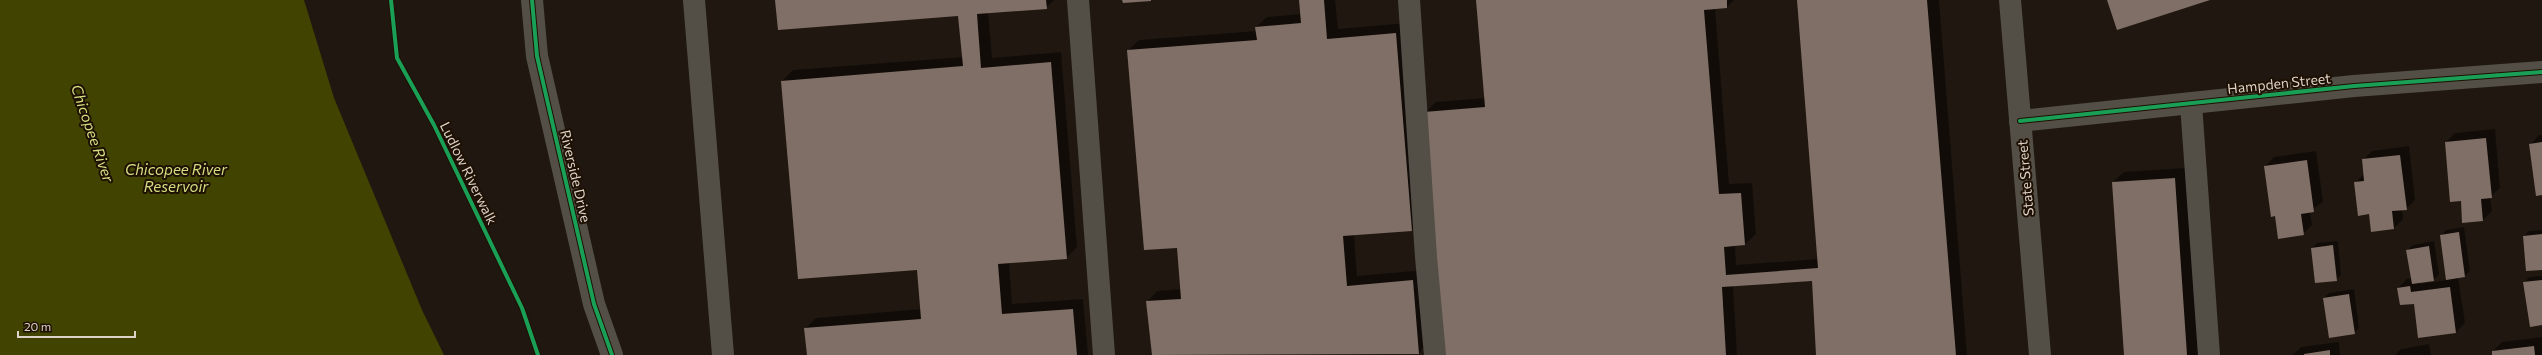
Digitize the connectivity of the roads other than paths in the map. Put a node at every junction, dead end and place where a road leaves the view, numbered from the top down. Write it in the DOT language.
graph roads {
  1 [pos="532,0"];
  2 [pos="694,0"];
  3 [pos="1078,0"];
  4 [pos="1409,0"];
  5 [pos="2010,0"];
  6 [pos="2542,72"];
  7 [pos="2191,104"];
  8 [pos="2020,121"];
  9 [pos="612,355"];
  10 [pos="723,355"];
  11 [pos="1104,355"];
  12 [pos="1435,355"];
  13 [pos="2040,355"];
  14 [pos="2209,355"];
  1 -- 9 [label="street, Riverside Drive"];
  2 -- 10 [label="street"];
  3 -- 11 [label="street"];
  4 -- 12 [label="street"];
  5 -- 8 [label="street, State Street"];
  6 -- 7 [label="street, Hampden Street"];
  7 -- 8 [label="street, Hampden Street"];
  7 -- 14 [label="street"];
  8 -- 13 [label="street, State Street"];
}
